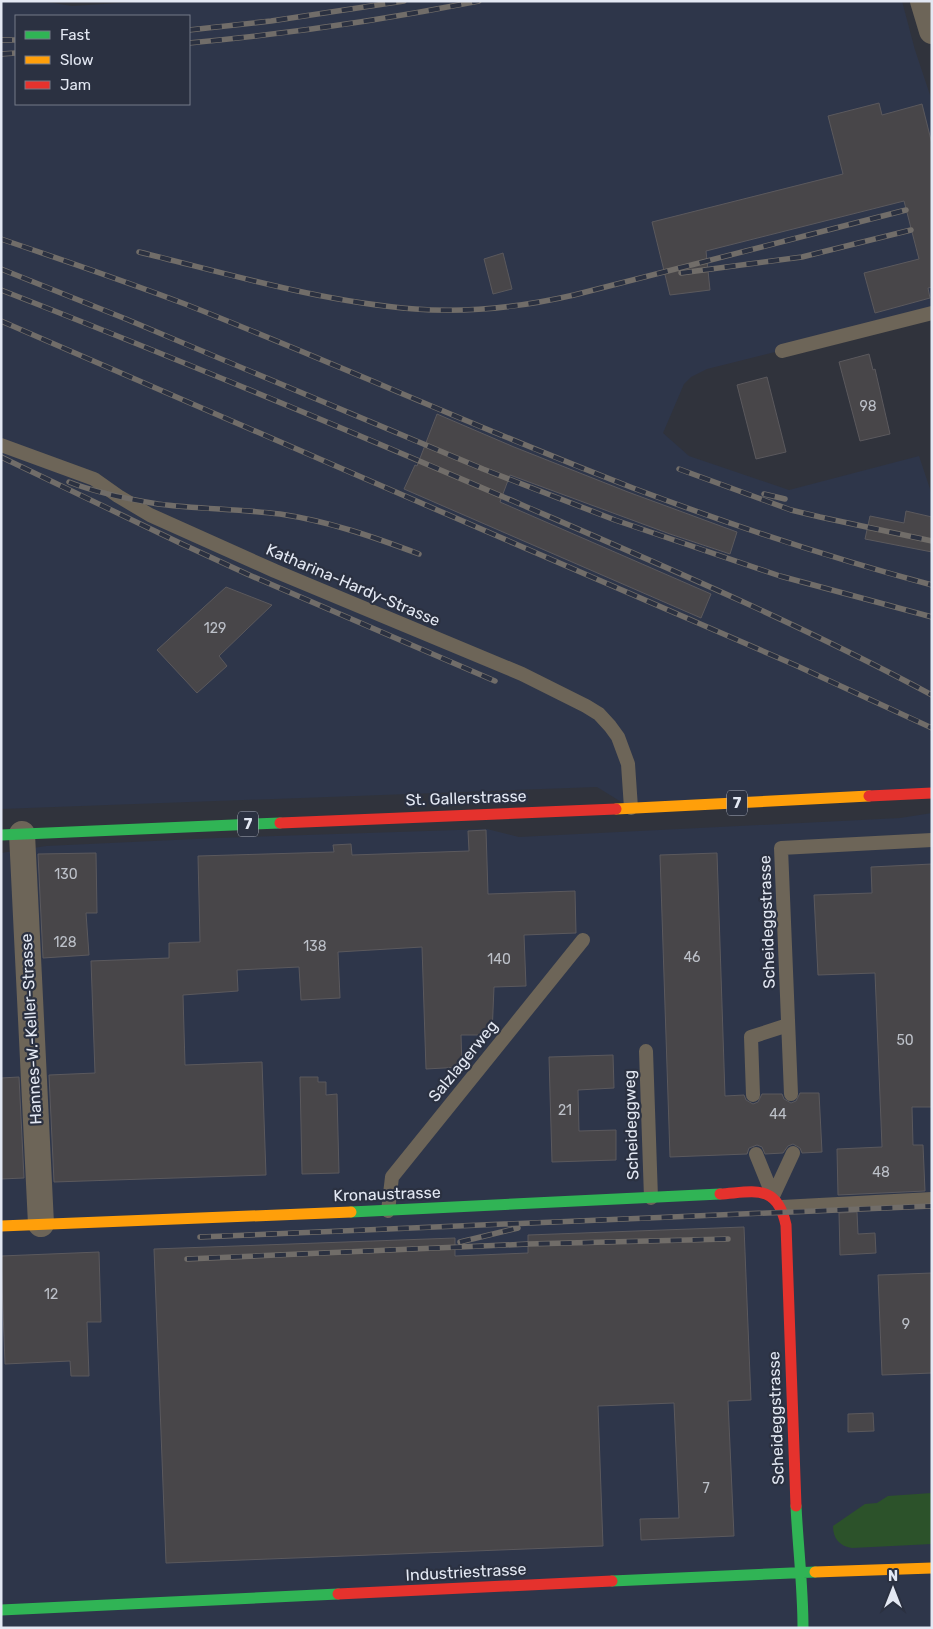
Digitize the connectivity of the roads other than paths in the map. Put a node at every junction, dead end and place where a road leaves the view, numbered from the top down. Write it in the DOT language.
graph roads {
  1 [pos="923,1"];
  2 [pos="932,31"];
  3 [pos="932,313"];
  4 [pos="782,351"];
  5 [pos="1,445"];
  6 [pos="932,793"];
  7 [pos="631,808"];
  8 [pos="12,834"];
  9 [pos="932,840"];
  10 [pos="583,940"];
  11 [pos="788,1025"];
  12 [pos="646,1051"];
  13 [pos="791,1094"];
  14 [pos="753,1095"];
  15 [pos="793,1153"];
  16 [pos="756,1154"];
  17 [pos="651,1198"];
  18 [pos="932,1199"];
  19 [pos="777,1202"];
  20 [pos="388,1211"];
  21 [pos="41,1224"];
  22 [pos="1,1226"];
  23 [pos="932,1568"];
  24 [pos="800,1574"];
  25 [pos="1,1610"];
  26 [pos="803,1628"];
  1 -- 2 [label="street"];
  3 -- 4 [label="lane"];
  5 -- 7 [label="lane, Katharina-Hardy-Strasse"];
  6 -- 7 [label="street, St. Gallerstrasse / 7"];
  7 -- 8 [label="street, St. Gallerstrasse / 7"];
  8 -- 21 [label="street, Hannes-W.-Keller-Strasse"];
  9 -- 11 [label="lane, Scheideggstrasse"];
  10 -- 20 [label="lane, Salzlagerweg"];
  11 -- 13 [label="lane, Scheideggstrasse"];
  11 -- 14 [label="lane"];
  12 -- 17 [label="lane, Scheideggweg"];
  15 -- 19 [label="lane"];
  16 -- 19 [label="lane, Scheideggstrasse"];
  17 -- 19 [label="street, Kronaustrasse"];
  17 -- 20 [label="street, Kronaustrasse"];
  18 -- 19 [label="lane"];
  19 -- 24 [label="street, Scheideggstrasse"];
  20 -- 21 [label="street, Kronaustrasse"];
  21 -- 22 [label="street, Kronaustrasse"];
  23 -- 24 [label="street, Industriestrasse"];
  24 -- 25 [label="street, Industriestrasse"];
  24 -- 26 [label="street, Scheideggstrasse"];
}
